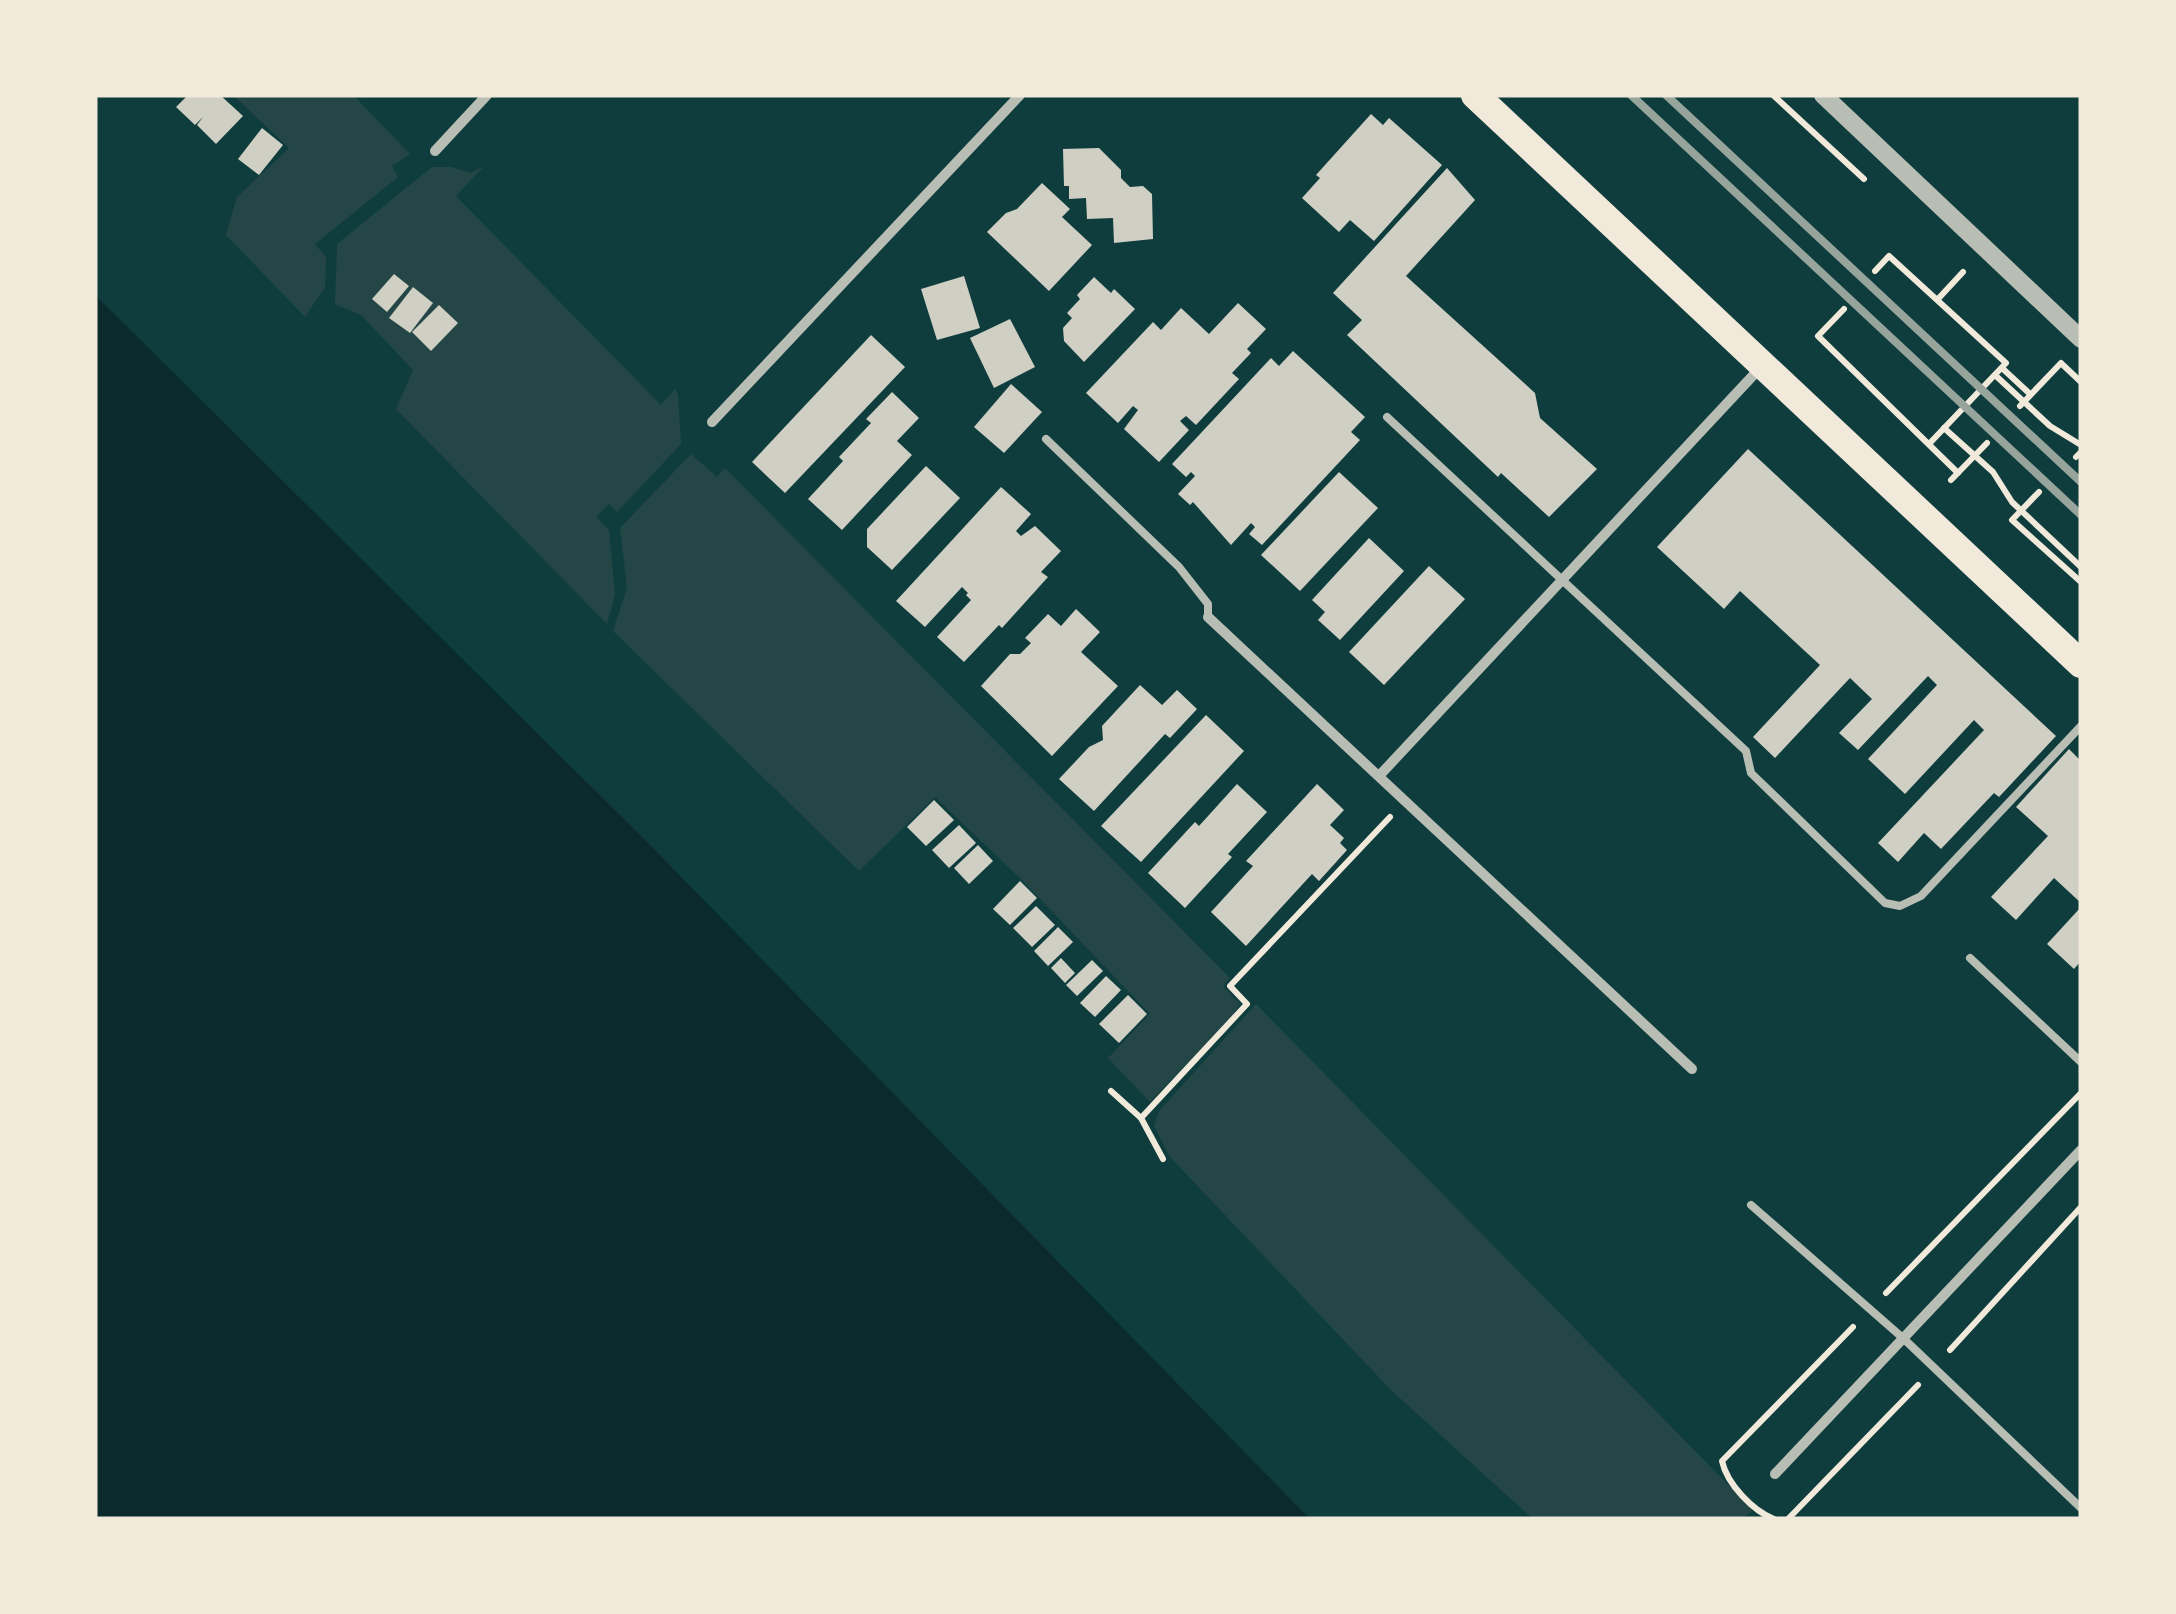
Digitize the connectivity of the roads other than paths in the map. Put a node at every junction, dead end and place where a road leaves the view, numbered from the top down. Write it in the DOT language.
graph roads {
  1 [pos="487,95"];
  2 [pos="1020,95"];
  3 [pos="1475,95"];
  4 [pos="1822,95"];
  5 [pos="435,151"];
  6 [pos="2081,338"];
  7 [pos="1764,363"];
  8 [pos="1387,417"];
  9 [pos="712,422"];
  10 [pos="1046,439"];
  11 [pos="1562,581"];
  12 [pos="1208,616"];
  13 [pos="2081,664"];
  14 [pos="2081,726"];
  15 [pos="1378,776"];
  16 [pos="1970,958"];
  17 [pos="2081,1062"];
  18 [pos="1692,1069"];
  19 [pos="2081,1150"];
  20 [pos="1751,1205"];
  21 [pos="1904,1338"];
  22 [pos="1775,1474"];
  23 [pos="2081,1508"];
  1 -- 5 [label="street"];
  2 -- 9 [label="street"];
  3 -- 7 [label="highway"];
  4 -- 6 [label="street"];
  7 -- 11 [label="street"];
  7 -- 13 [label="highway"];
  8 -- 11 [label="lane"];
  10 -- 12 [label="lane"];
  11 -- 14 [label="lane"];
  11 -- 15 [label="street"];
  12 -- 15 [label="street"];
  15 -- 18 [label="street"];
  16 -- 17 [label="lane"];
  19 -- 21 [label="street"];
  20 -- 21 [label="lane"];
  21 -- 22 [label="street"];
  21 -- 23 [label="lane"];
}
